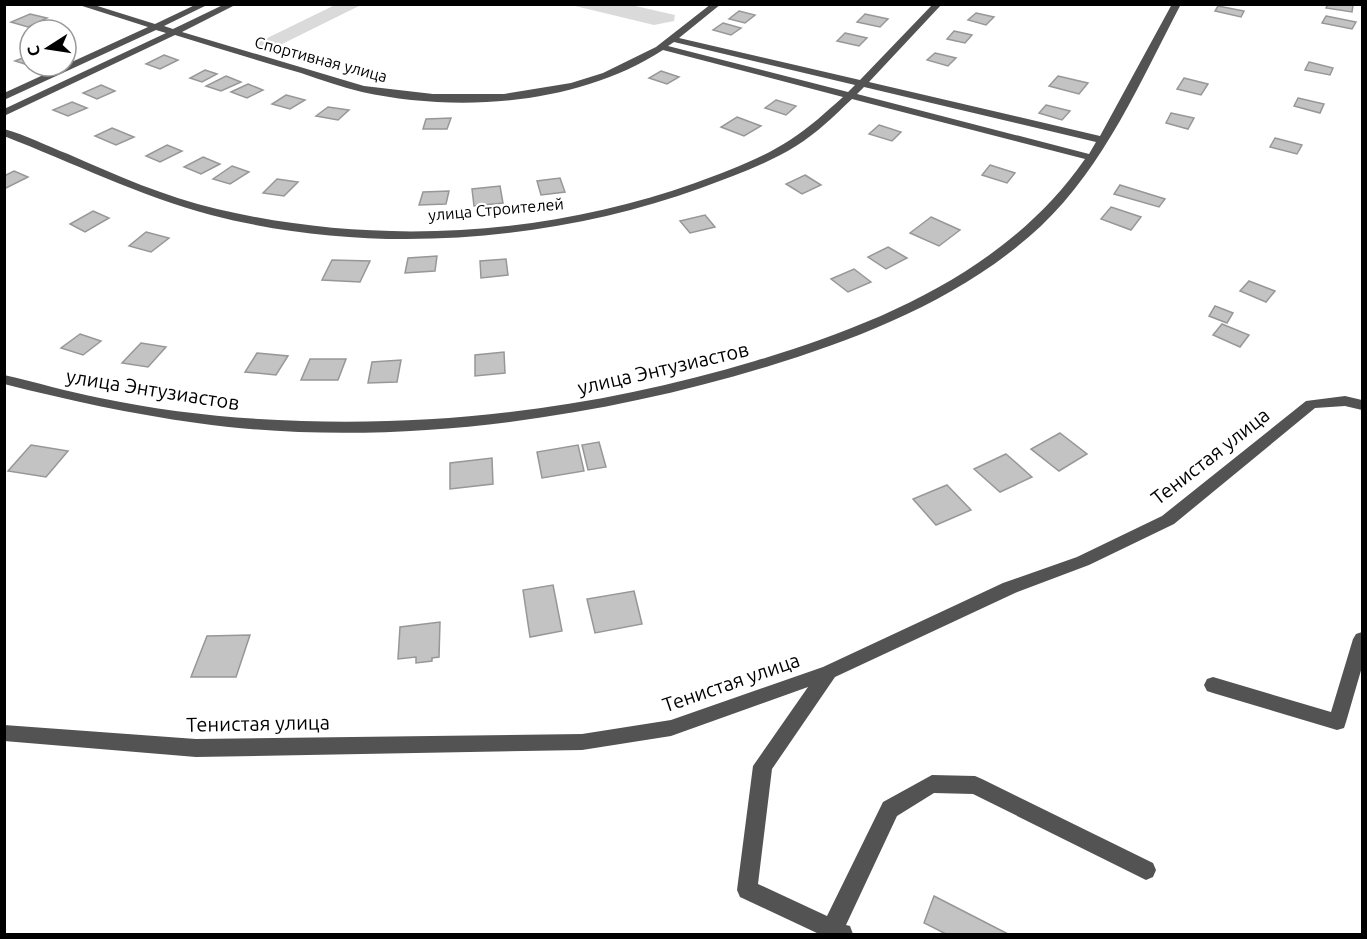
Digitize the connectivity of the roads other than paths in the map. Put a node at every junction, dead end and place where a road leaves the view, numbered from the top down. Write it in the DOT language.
graph roads {
  1 [pos="80,4"];
  2 [pos="205,4"];
  3 [pos="233,4"];
  4 [pos="717,4"];
  5 [pos="938,4"];
  6 [pos="1178,4"];
  7 [pos="157,27"];
  8 [pos="174,32"];
  9 [pos="672,39"];
  10 [pos="661,47"];
  11 [pos="860,83"];
  12 [pos="849,94"];
  13 [pos="4,98"];
  14 [pos="4,112"];
  15 [pos="4,132"];
  16 [pos="1102,140"];
  17 [pos="1092,158"];
  18 [pos="4,379"];
  19 [pos="1362,405"];
  20 [pos="1362,639"];
  21 [pos="829,672"];
  22 [pos="1213,686"];
  23 [pos="4,733"];
  24 [pos="1146,870"];
  25 [pos="837,932"];
  1 -- 7 [label="street, Спортивная улица"];
  2 -- 7 [label="street"];
  3 -- 8 [label="street"];
  4 -- 9 [label="street, Спортивная улица"];
  5 -- 11 [label="street, улица Строителей"];
  6 -- 16 [label="street, улица Энтузиастов"];
  7 -- 8 [label="street, Спортивная улица"];
  7 -- 13 [label="street"];
  8 -- 10 [label="street, Спортивная улица"];
  8 -- 14 [label="street"];
  9 -- 10 [label="street, Спортивная улица"];
  9 -- 11 [label="street"];
  10 -- 12 [label="street"];
  11 -- 12 [label="street, улица Строителей"];
  11 -- 16 [label="street"];
  12 -- 15 [label="street, улица Строителей"];
  12 -- 17 [label="street"];
  16 -- 17 [label="street, улица Энтузиастов"];
  17 -- 18 [label="street, улица Энтузиастов"];
  19 -- 21 [label="street, Тенистая улица"];
  20 -- 22 [label="street"];
  21 -- 23 [label="street, Тенистая улица"];
  21 -- 25 [label="street"];
  24 -- 25 [label="street"];
}
